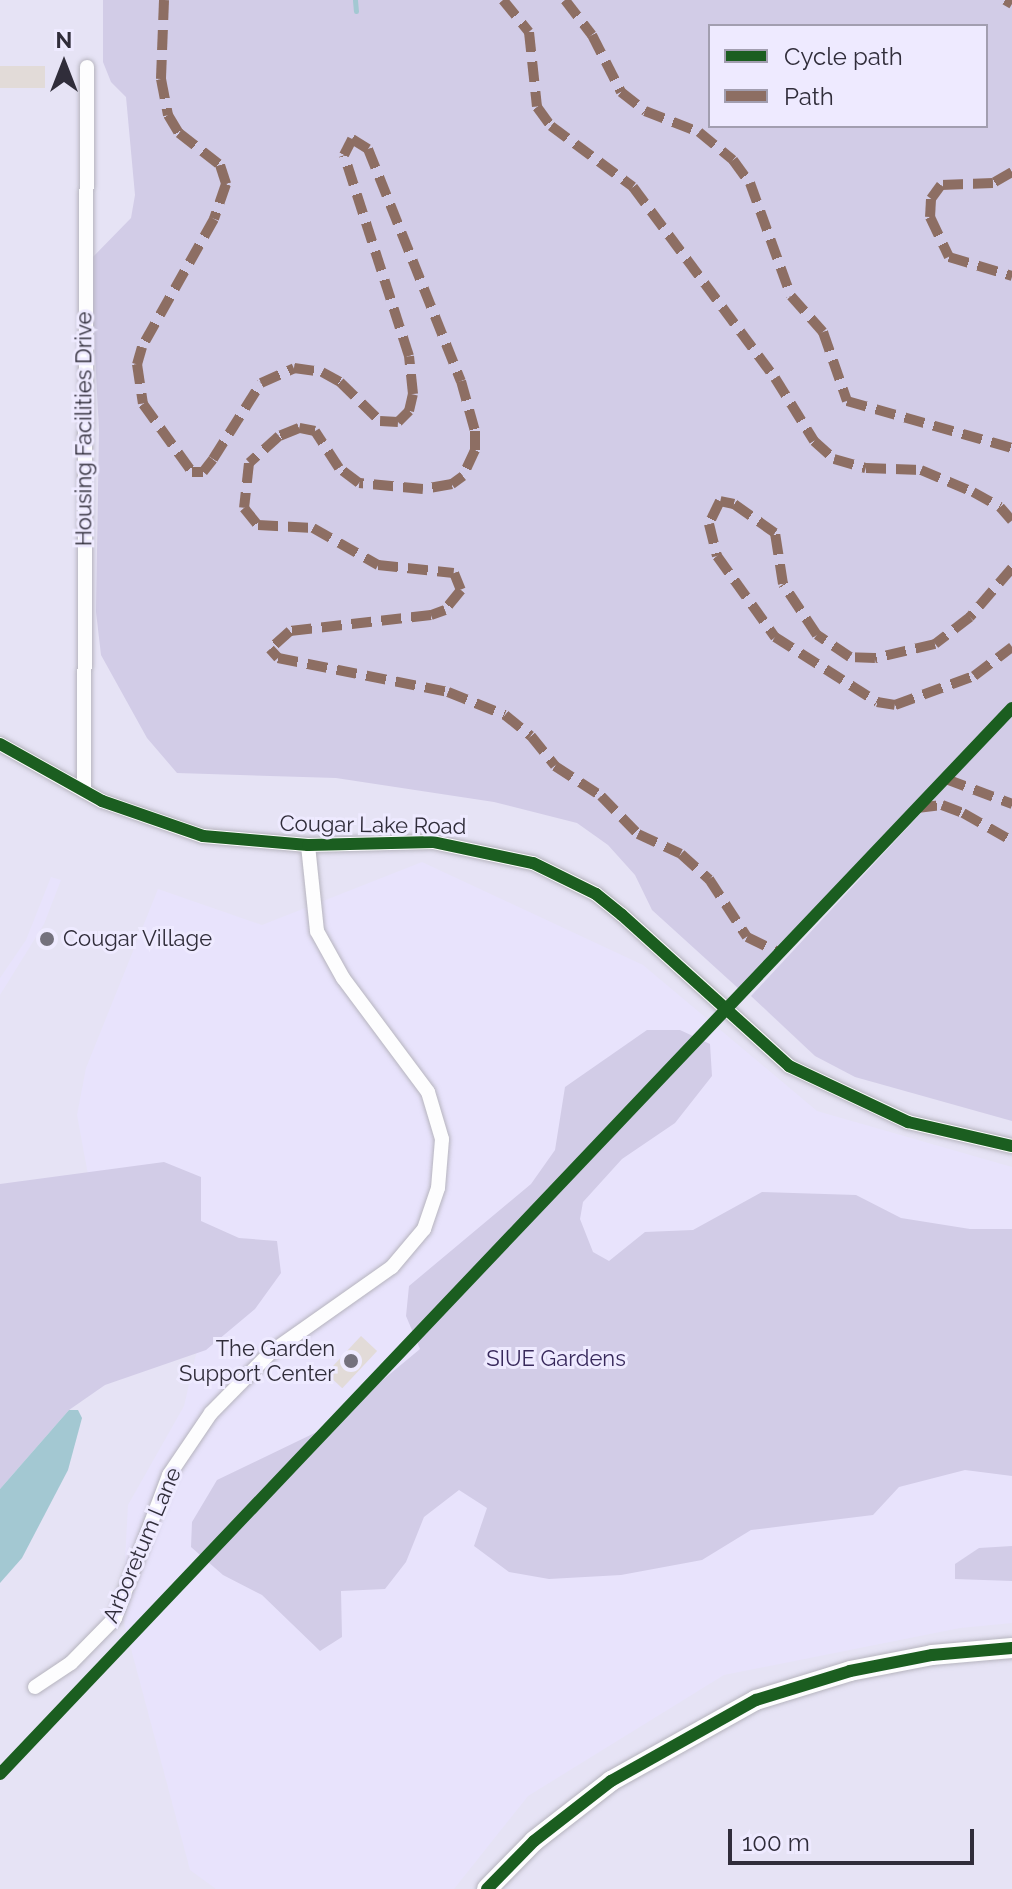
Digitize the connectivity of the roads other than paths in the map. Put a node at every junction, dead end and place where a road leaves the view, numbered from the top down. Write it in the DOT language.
graph roads {
  1 [pos="87,67"];
  2 [pos="0,744"];
  3 [pos="84,791"];
  4 [pos="308,845"];
  5 [pos="1012,1146"];
  6 [pos="1012,1648"];
  7 [pos="932,1655"];
  8 [pos="1012,1658"];
  9 [pos="35,1687"];
  10 [pos="489,1888"];
  1 -- 3 [label="street, Housing Facilities Drive"];
  2 -- 3 [label="street, Cougar Lake Road"];
  3 -- 4 [label="street, Cougar Lake Road"];
  4 -- 5 [label="street, Cougar Lake Road"];
  4 -- 9 [label="street, Arboretum Lane"];
  6 -- 7 [label="main road"];
  7 -- 8 [label="main road"];
  7 -- 10 [label="main road"];
}
